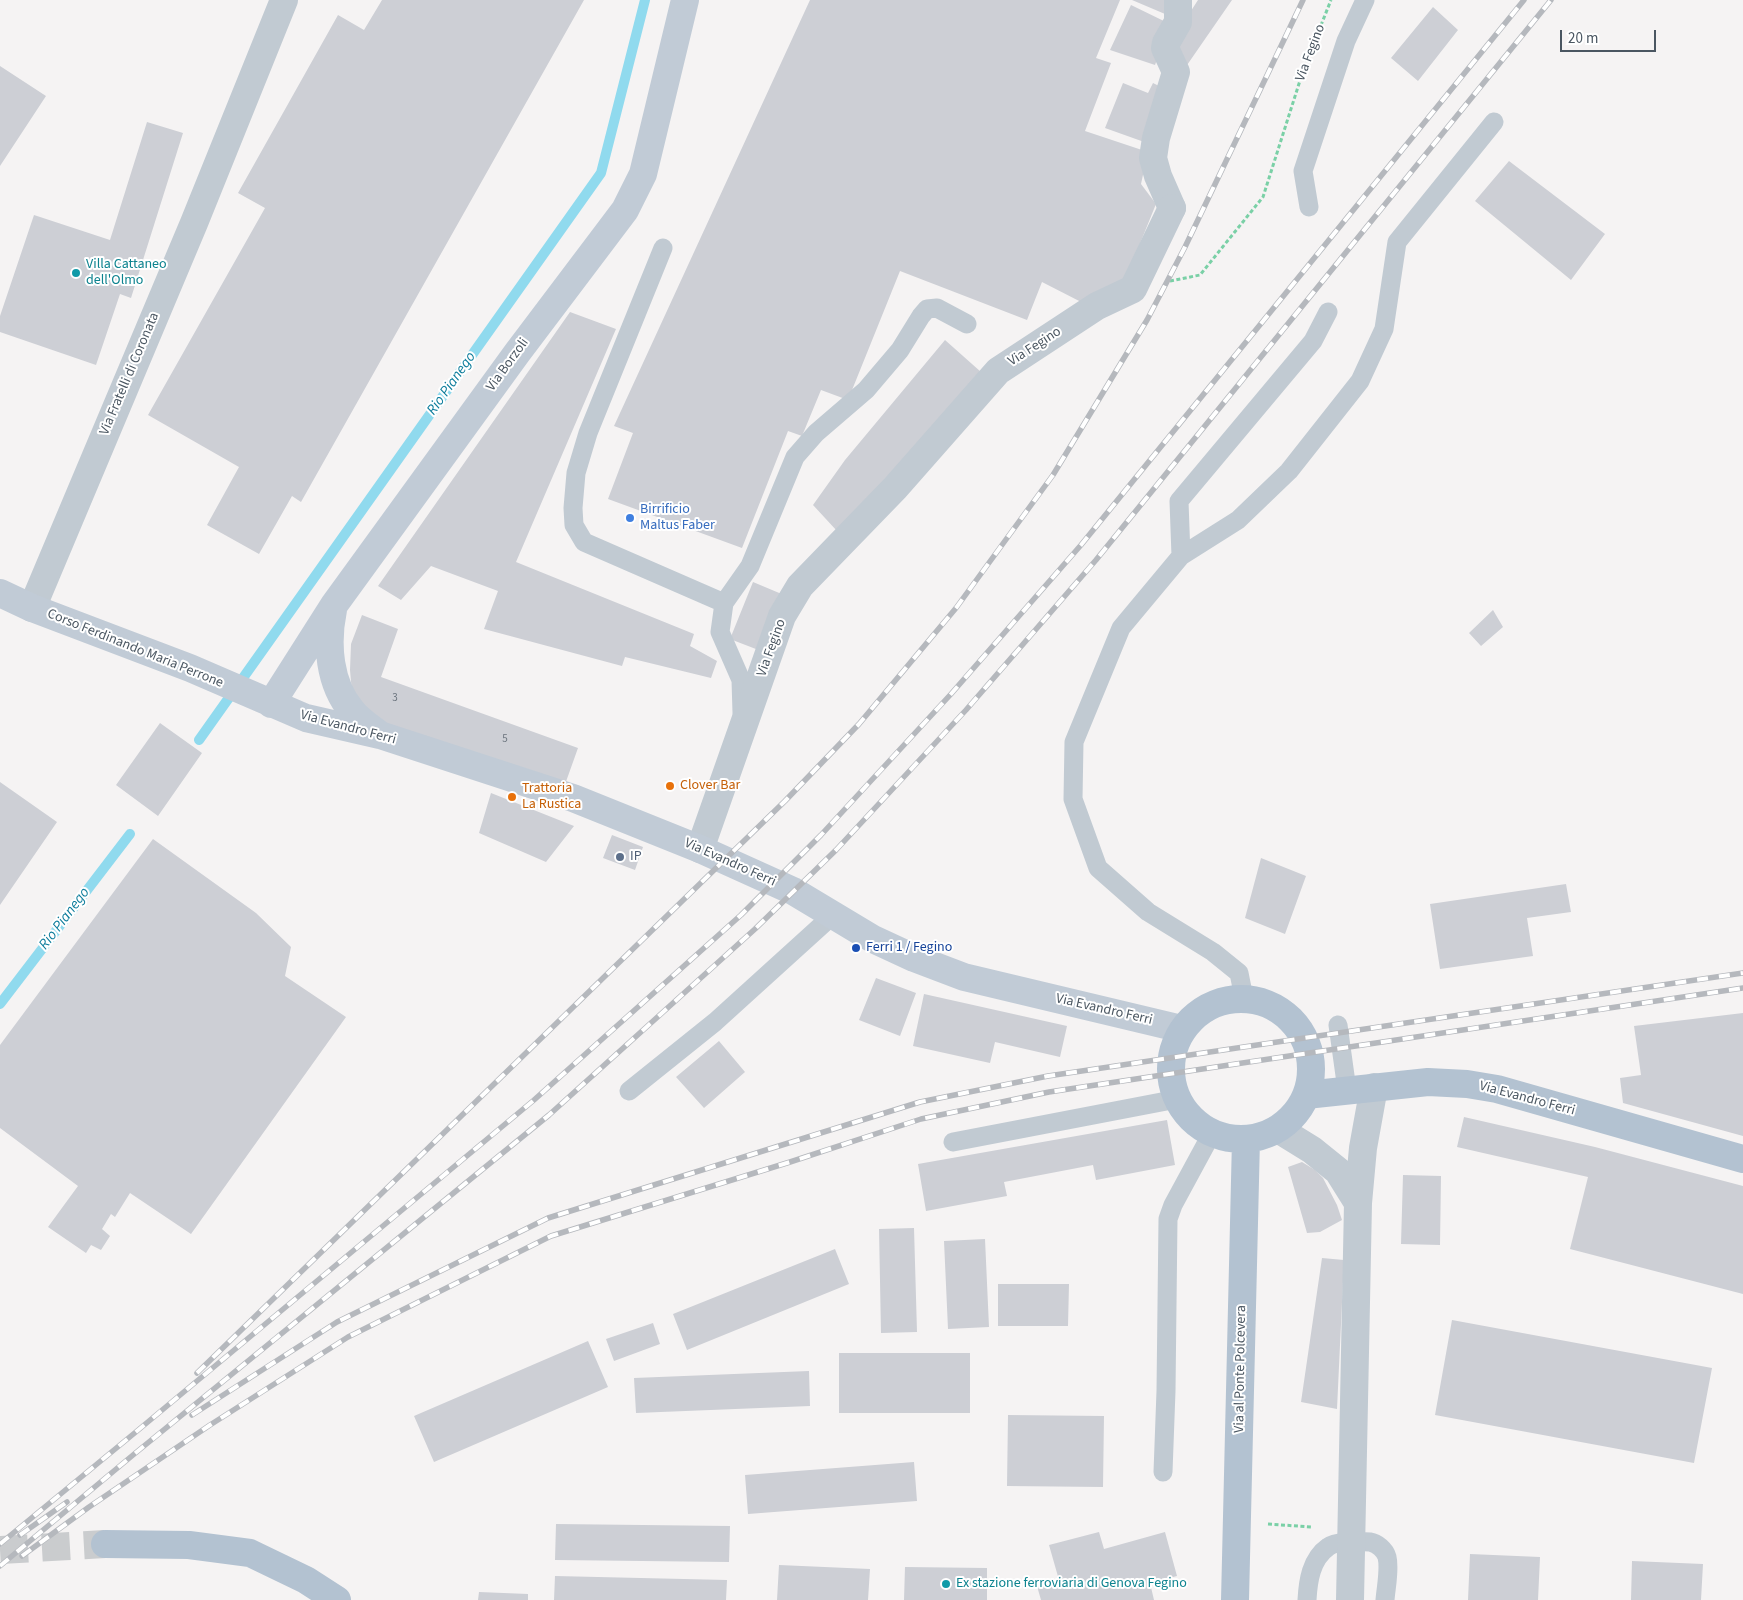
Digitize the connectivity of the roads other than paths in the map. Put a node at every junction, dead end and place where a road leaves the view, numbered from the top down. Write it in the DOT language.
graph roads {
  1 [pos="284,0"];
  2 [pos="685,0"];
  3 [pos="1178,0"];
  4 [pos="1366,0"];
  5 [pos="1494,122"];
  6 [pos="1309,207"];
  7 [pos="663,248"];
  8 [pos="1328,312"];
  9 [pos="967,324"];
  10 [pos="1181,556"];
  11 [pos="0,593"];
  12 [pos="724,603"];
  13 [pos="334,605"];
  14 [pos="32,608"];
  15 [pos="271,704"];
  16 [pos="743,729"];
  17 [pos="380,735"];
  18 [pos="700,849"];
  19 [pos="833,915"];
  20 [pos="1244,998"];
  21 [pos="1338,1025"];
  22 [pos="1182,1029"];
  23 [pos="1374,1087"];
  24 [pos="1347,1090"];
  25 [pos="630,1092"];
  26 [pos="1306,1095"];
  27 [pos="1177,1099"];
  28 [pos="1278,1129"];
  29 [pos="1212,1133"];
  30 [pos="1246,1139"];
  31 [pos="953,1142"];
  32 [pos="1743,1158"];
  33 [pos="1358,1203"];
  34 [pos="1163,1472"];
  35 [pos="105,1544"];
  36 [pos="337,1600"];
  37 [pos="1235,1600"];
  38 [pos="1307,1600"];
  39 [pos="1350,1600"];
  40 [pos="1385,1600"];
  1 -- 14 [label="street, Via Fratelli di Coronata"];
  2 -- 13 [label="main road, Via Borzoli"];
  3 -- 16 [label="street, Via Fegino"];
  4 -- 6 [label="lane"];
  5 -- 10 [label="lane"];
  7 -- 12 [label="lane"];
  8 -- 10 [label="lane"];
  9 -- 12 [label="lane"];
  10 -- 20 [label="lane"];
  11 -- 14 [label="main road, Corso Ferdinando Maria Perrone"];
  12 -- 16 [label="lane, Via Fegino"];
  13 -- 15 [label="main road, Via Borzoli"];
  13 -- 17 [label="main road"];
  14 -- 15 [label="main road, Corso Ferdinando Maria Perrone"];
  15 -- 17 [label="main road, Via Evandro Ferri"];
  16 -- 18 [label="street, Via Fegino"];
  17 -- 18 [label="main road, Via Evandro Ferri"];
  18 -- 19 [label="main road, Via Evandro Ferri"];
  19 -- 22 [label="main road, Via Evandro Ferri"];
  19 -- 25 [label="lane"];
  20 -- 22 [label="main road"];
  20 -- 26 [label="main road"];
  21 -- 24 [label="lane"];
  22 -- 27 [label="main road"];
  23 -- 24 [label="main road, Via Evandro Ferri"];
  23 -- 32 [label="main road, Via Evandro Ferri"];
  23 -- 33 [label="street"];
  24 -- 26 [label="main road, Via Evandro Ferri"];
  26 -- 28 [label="main road"];
  27 -- 29 [label="main road"];
  27 -- 31 [label="lane"];
  28 -- 30 [label="main road"];
  28 -- 33 [label="street"];
  29 -- 30 [label="main road"];
  29 -- 34 [label="lane"];
  30 -- 37 [label="main road, Via al Ponte Polcevera"];
  33 -- 39 [label="street"];
  35 -- 36 [label="main road"];
  38 -- 40 [label="lane"];
}
